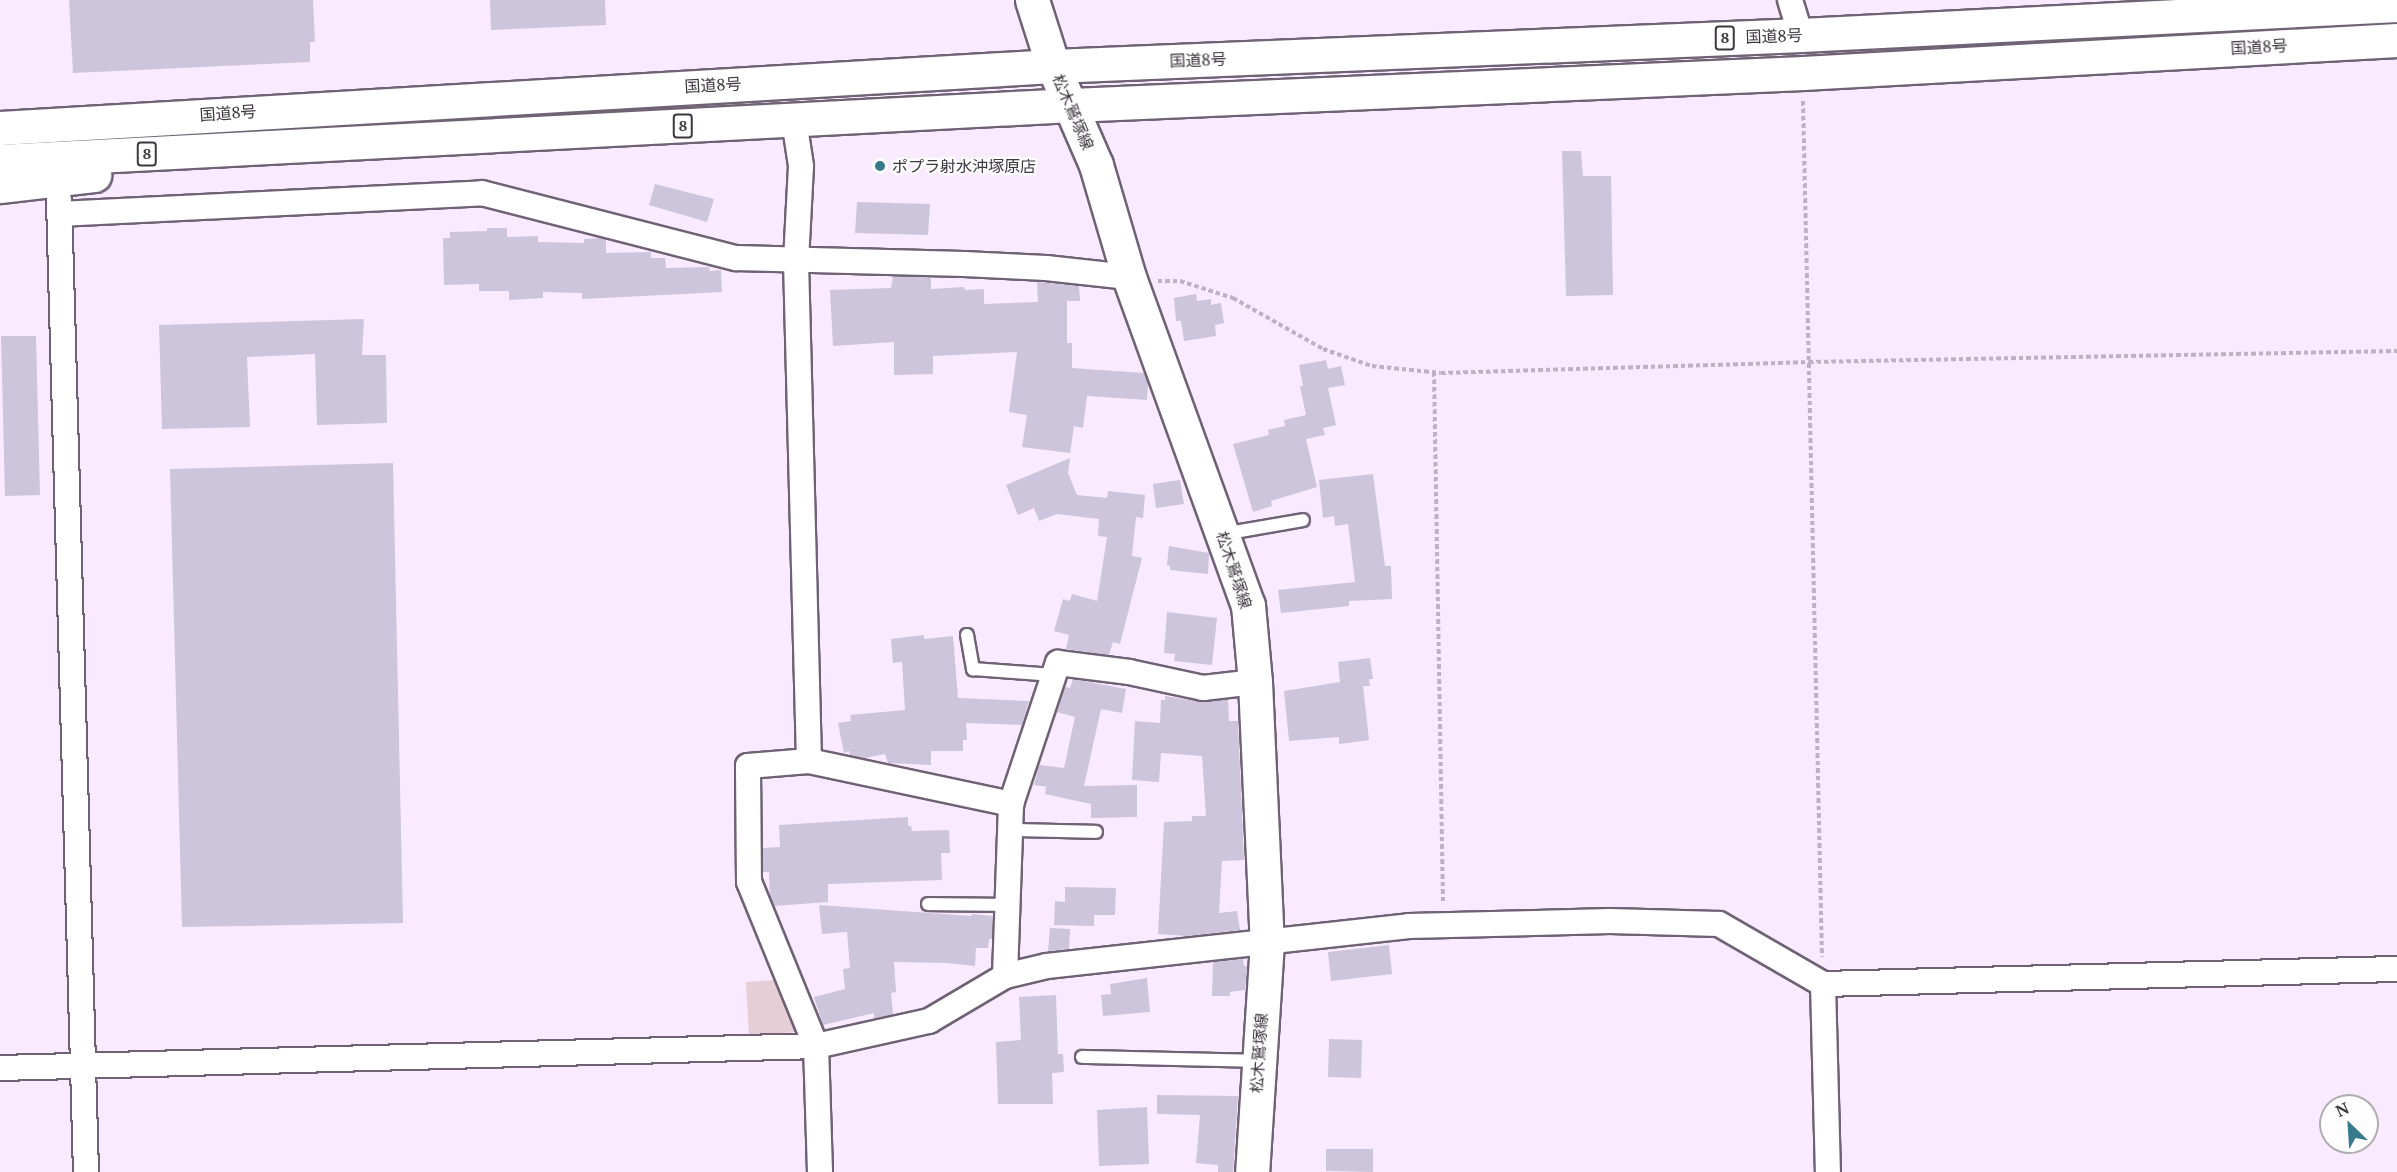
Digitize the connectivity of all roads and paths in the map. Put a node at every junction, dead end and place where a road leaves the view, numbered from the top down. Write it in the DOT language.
graph roads {
  1 [pos="1032,0"];
  2 [pos="1790,0"];
  3 [pos="2397,5"];
  4 [pos="1801,35"];
  5 [pos="2397,40"];
  6 [pos="1053,66"];
  7 [pos="1803,73"];
  8 [pos="467,99"];
  9 [pos="0,105"];
  10 [pos="1072,105"];
  11 [pos="794,120"];
  12 [pos="0,128"];
  13 [pos="0,161"];
  14 [pos="56,169"];
  15 [pos="0,186"];
  16 [pos="60,214"];
  17 [pos="796,261"];
  18 [pos="1130,280"];
  19 [pos="2397,351"];
  20 [pos="1809,362"];
  21 [pos="1434,372"];
  22 [pos="1304,520"];
  23 [pos="1222,534"];
  24 [pos="967,635"];
  25 [pos="1054,675"];
  26 [pos="1254,682"];
  27 [pos="809,762"];
  28 [pos="1011,804"];
  29 [pos="1011,830"];
  30 [pos="1096,832"];
  31 [pos="928,904"];
  32 [pos="1008,905"];
  33 [pos="1443,925"];
  34 [pos="1267,942"];
  35 [pos="2397,969"];
  36 [pos="1005,976"];
  37 [pos="1823,984"];
  38 [pos="816,1046"];
  39 [pos="1082,1057"];
  40 [pos="1258,1061"];
  41 [pos="84,1065"];
  42 [pos="0,1068"];
  43 [pos="86,1172"];
  44 [pos="820,1172"];
  45 [pos="1252,1172"];
  46 [pos="1828,1172"];
  1 -- 6 [label="main road, 松木鷲塚線"];
  2 -- 4 [label="street"];
  3 -- 4 [label="main road, 国道8号 / 8"];
  4 -- 6 [label="main road, 国道8号 / 8"];
  5 -- 7 [label="main road, 国道8号 / 8"];
  6 -- 8 [label="main road, 国道8号 / 8"];
  6 -- 10 [label="main road, 松木鷲塚線"];
  7 -- 10 [label="main road, 国道8号 / 8"];
  7 -- 20 [label="path"];
  8 -- 9 [label="main road"];
  8 -- 12 [label="main road, 国道8号 / 8"];
  10 -- 11 [label="main road, 国道8号 / 8"];
  10 -- 18 [label="main road, 松木鷲塚線"];
  11 -- 14 [label="main road, 国道8号 / 8"];
  11 -- 17 [label="street"];
  13 -- 14 [label="main road"];
  14 -- 15 [label="main road"];
  14 -- 16 [label="street"];
  16 -- 17 [label="street"];
  16 -- 41 [label="street"];
  17 -- 18 [label="street"];
  17 -- 27 [label="street"];
  18 -- 21 [label="path"];
  18 -- 23 [label="main road, 松木鷲塚線"];
  19 -- 20 [label="path"];
  20 -- 21 [label="path"];
  20 -- 37 [label="path"];
  21 -- 33 [label="path"];
  22 -- 23 [label="lane"];
  23 -- 26 [label="main road, 松木鷲塚線"];
  24 -- 25 [label="lane"];
  25 -- 26 [label="street"];
  25 -- 28 [label="street"];
  26 -- 34 [label="main road, 松木鷲塚線"];
  27 -- 28 [label="street"];
  27 -- 38 [label="street"];
  28 -- 29 [label="street"];
  29 -- 30 [label="lane"];
  29 -- 32 [label="street"];
  31 -- 32 [label="lane"];
  32 -- 36 [label="street"];
  33 -- 34 [label="street"];
  33 -- 37 [label="street"];
  34 -- 36 [label="street"];
  34 -- 40 [label="main road, 松木鷲塚線"];
  35 -- 37 [label="street"];
  36 -- 38 [label="street"];
  37 -- 46 [label="street"];
  38 -- 41 [label="street"];
  38 -- 44 [label="street"];
  39 -- 40 [label="lane"];
  40 -- 45 [label="main road, 松木鷲塚線"];
  41 -- 42 [label="street"];
  41 -- 43 [label="street"];
}
